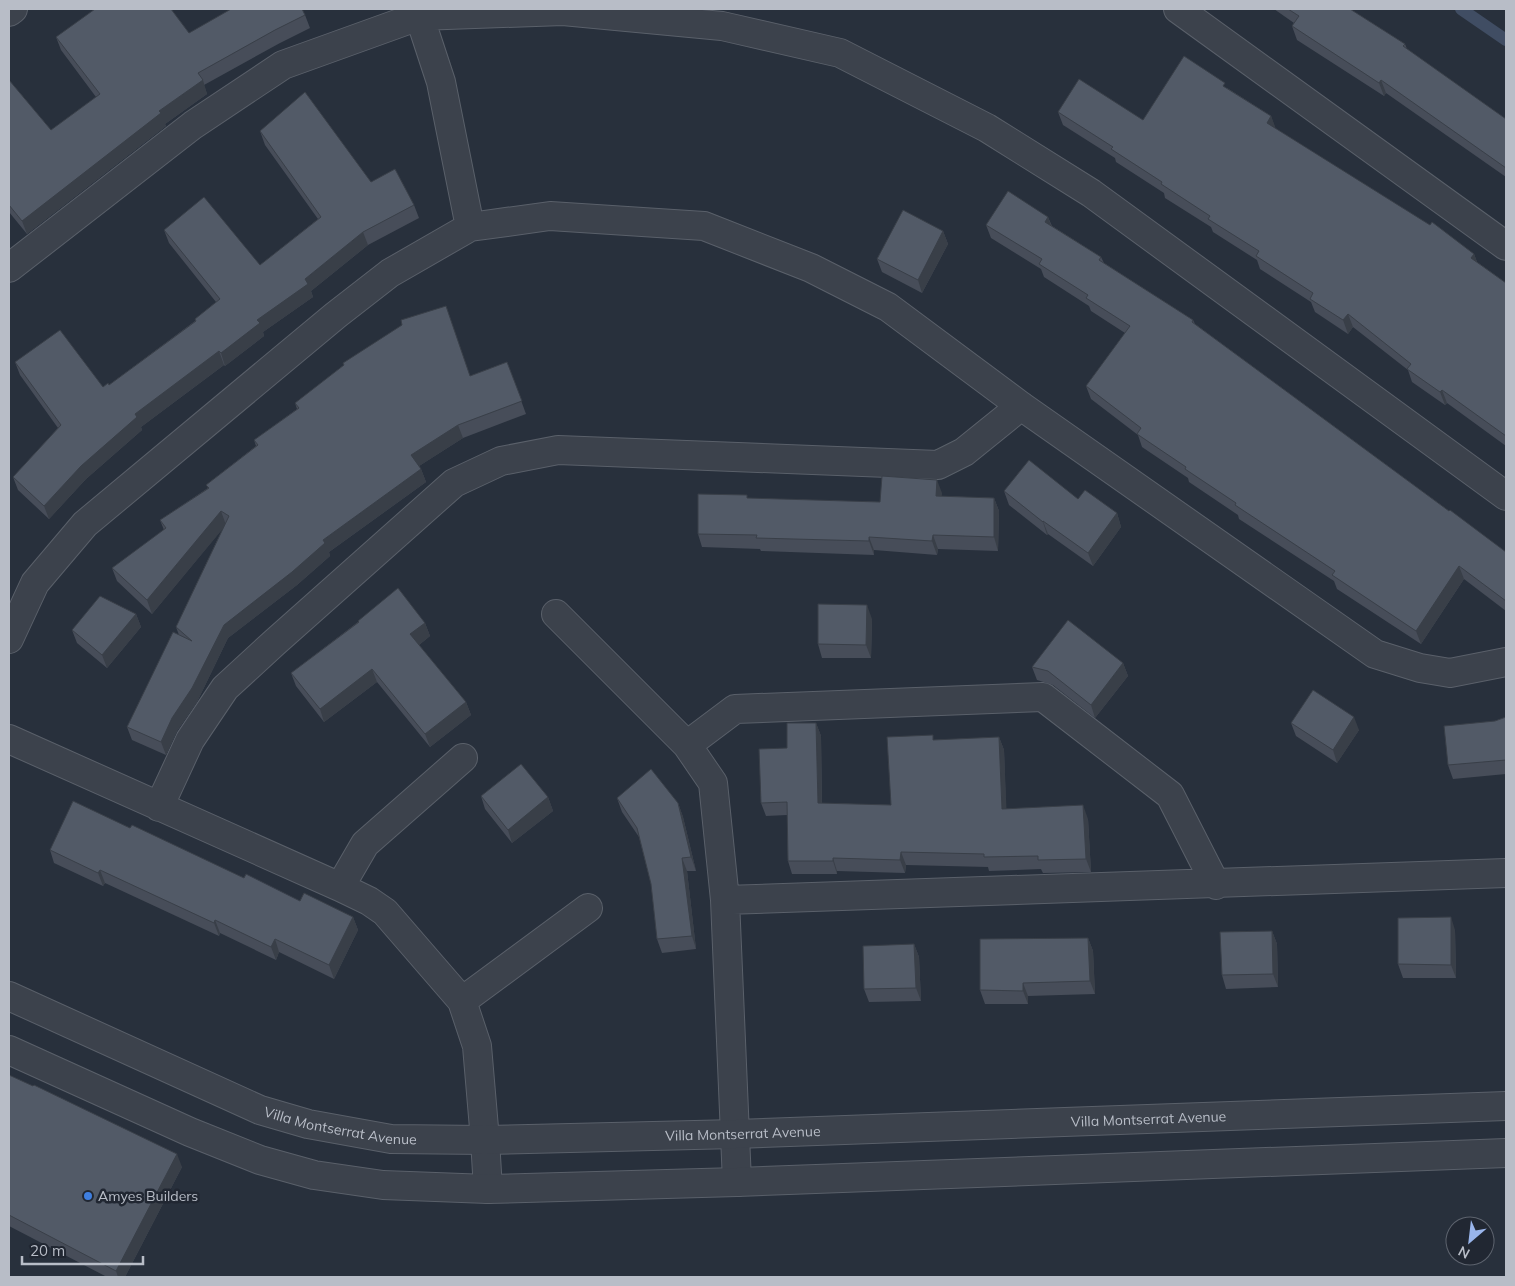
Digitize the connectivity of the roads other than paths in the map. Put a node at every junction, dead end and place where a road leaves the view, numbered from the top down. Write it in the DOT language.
graph roads {
  1 [pos="13,9"];
  2 [pos="1178,9"];
  3 [pos="9,12"];
  4 [pos="418,12"];
  5 [pos="470,227"];
  6 [pos="1506,246"];
  7 [pos="9,268"];
  8 [pos="1021,406"];
  9 [pos="1506,496"];
  10 [pos="556,614"];
  11 [pos="9,639"];
  12 [pos="1506,662"];
  13 [pos="9,740"];
  14 [pos="687,745"];
  15 [pos="463,758"];
  16 [pos="159,807"];
  17 [pos="1506,874"];
  18 [pos="1216,885"];
  19 [pos="340,887"];
  20 [pos="724,900"];
  21 [pos="588,908"];
  22 [pos="9,996"];
  23 [pos="462,1001"];
  24 [pos="9,1050"];
  25 [pos="1506,1106"];
  26 [pos="736,1134"];
  27 [pos="486,1140"];
  28 [pos="1506,1153"];
  29 [pos="737,1182"];
  30 [pos="488,1189"];
  1 -- 3 [label="street"];
  2 -- 6 [label="street"];
  4 -- 5 [label="street"];
  4 -- 7 [label="street"];
  4 -- 9 [label="street"];
  5 -- 8 [label="street"];
  5 -- 11 [label="street"];
  8 -- 12 [label="street"];
  8 -- 16 [label="street"];
  10 -- 14 [label="street"];
  13 -- 16 [label="street"];
  14 -- 18 [label="street"];
  14 -- 20 [label="street"];
  15 -- 19 [label="street"];
  16 -- 19 [label="street"];
  17 -- 18 [label="street"];
  18 -- 20 [label="street"];
  19 -- 23 [label="street"];
  20 -- 26 [label="street"];
  21 -- 23 [label="street"];
  22 -- 27 [label="street, Villa Montserrat Avenue"];
  23 -- 27 [label="street"];
  24 -- 30 [label="street"];
  25 -- 26 [label="street, Villa Montserrat Avenue"];
  26 -- 27 [label="street, Villa Montserrat Avenue"];
  26 -- 29 [label="street"];
  27 -- 30 [label="street"];
  28 -- 29 [label="street"];
  29 -- 30 [label="street"];
}
